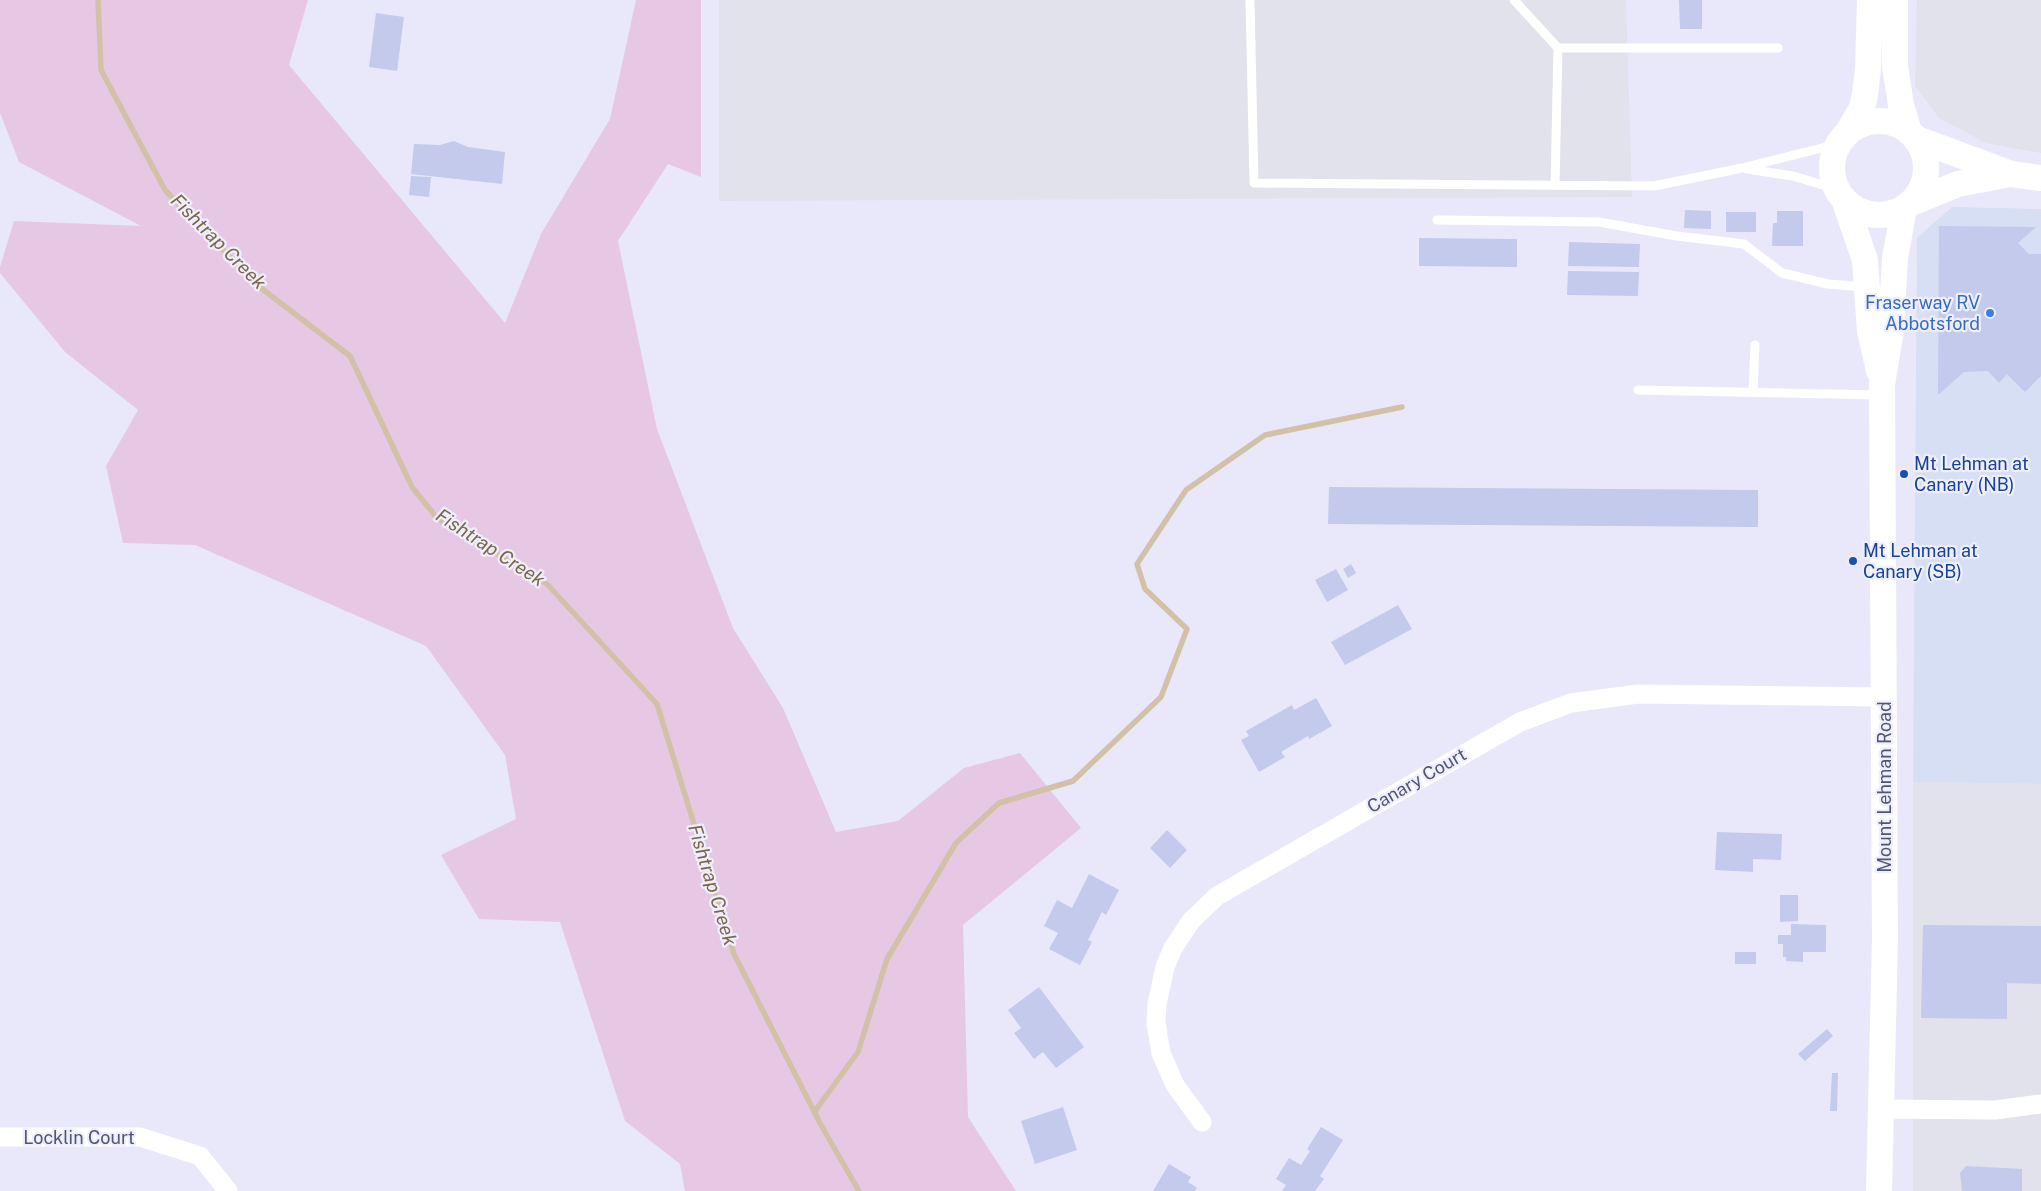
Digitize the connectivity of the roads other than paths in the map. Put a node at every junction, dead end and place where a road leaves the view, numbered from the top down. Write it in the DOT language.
graph roads {
  1 [pos="1250,0"];
  2 [pos="1514,0"];
  3 [pos="1870,0"];
  4 [pos="1894,0"];
  5 [pos="1558,48"];
  6 [pos="1778,48"];
  7 [pos="1913,136"];
  8 [pos="1843,138"];
  9 [pos="1742,168"];
  10 [pos="2010,174"];
  11 [pos="2041,178"];
  12 [pos="1555,185"];
  13 [pos="1840,195"];
  14 [pos="1907,206"];
  15 [pos="1437,220"];
  16 [pos="1867,288"];
  17 [pos="1754,345"];
  18 [pos="1638,390"];
  19 [pos="1882,390"];
  20 [pos="1753,391"];
  21 [pos="1885,697"];
  22 [pos="2041,1104"];
  23 [pos="1881,1109"];
  24 [pos="1202,1122"];
  25 [pos="0,1138"];
  26 [pos="228,1191"];
  27 [pos="1879,1191"];
  1 -- 12 [label="lane"];
  2 -- 5 [label="lane"];
  3 -- 8 [label="main road"];
  4 -- 7 [label="main road"];
  5 -- 6 [label="lane"];
  5 -- 12 [label="lane"];
  7 -- 8 [label="main road"];
  7 -- 10 [label="main road"];
  7 -- 14 [label="main road"];
  8 -- 9 [label="lane"];
  8 -- 13 [label="main road"];
  9 -- 12 [label="lane"];
  9 -- 13 [label="lane"];
  10 -- 11 [label="main road"];
  10 -- 14 [label="main road"];
  13 -- 14 [label="main road"];
  13 -- 16 [label="main road, Mount Lehman Road"];
  14 -- 19 [label="main road, Mount Lehman Road"];
  15 -- 16 [label="lane"];
  16 -- 19 [label="main road, Mount Lehman Road"];
  17 -- 20 [label="lane"];
  18 -- 20 [label="lane"];
  19 -- 20 [label="lane"];
  19 -- 21 [label="main road, Mount Lehman Road"];
  21 -- 23 [label="main road, Mount Lehman Road"];
  21 -- 24 [label="street, Canary Court"];
  22 -- 23 [label="street"];
  23 -- 27 [label="main road, Mount Lehman Road"];
  25 -- 26 [label="street, Locklin Court"];
}
